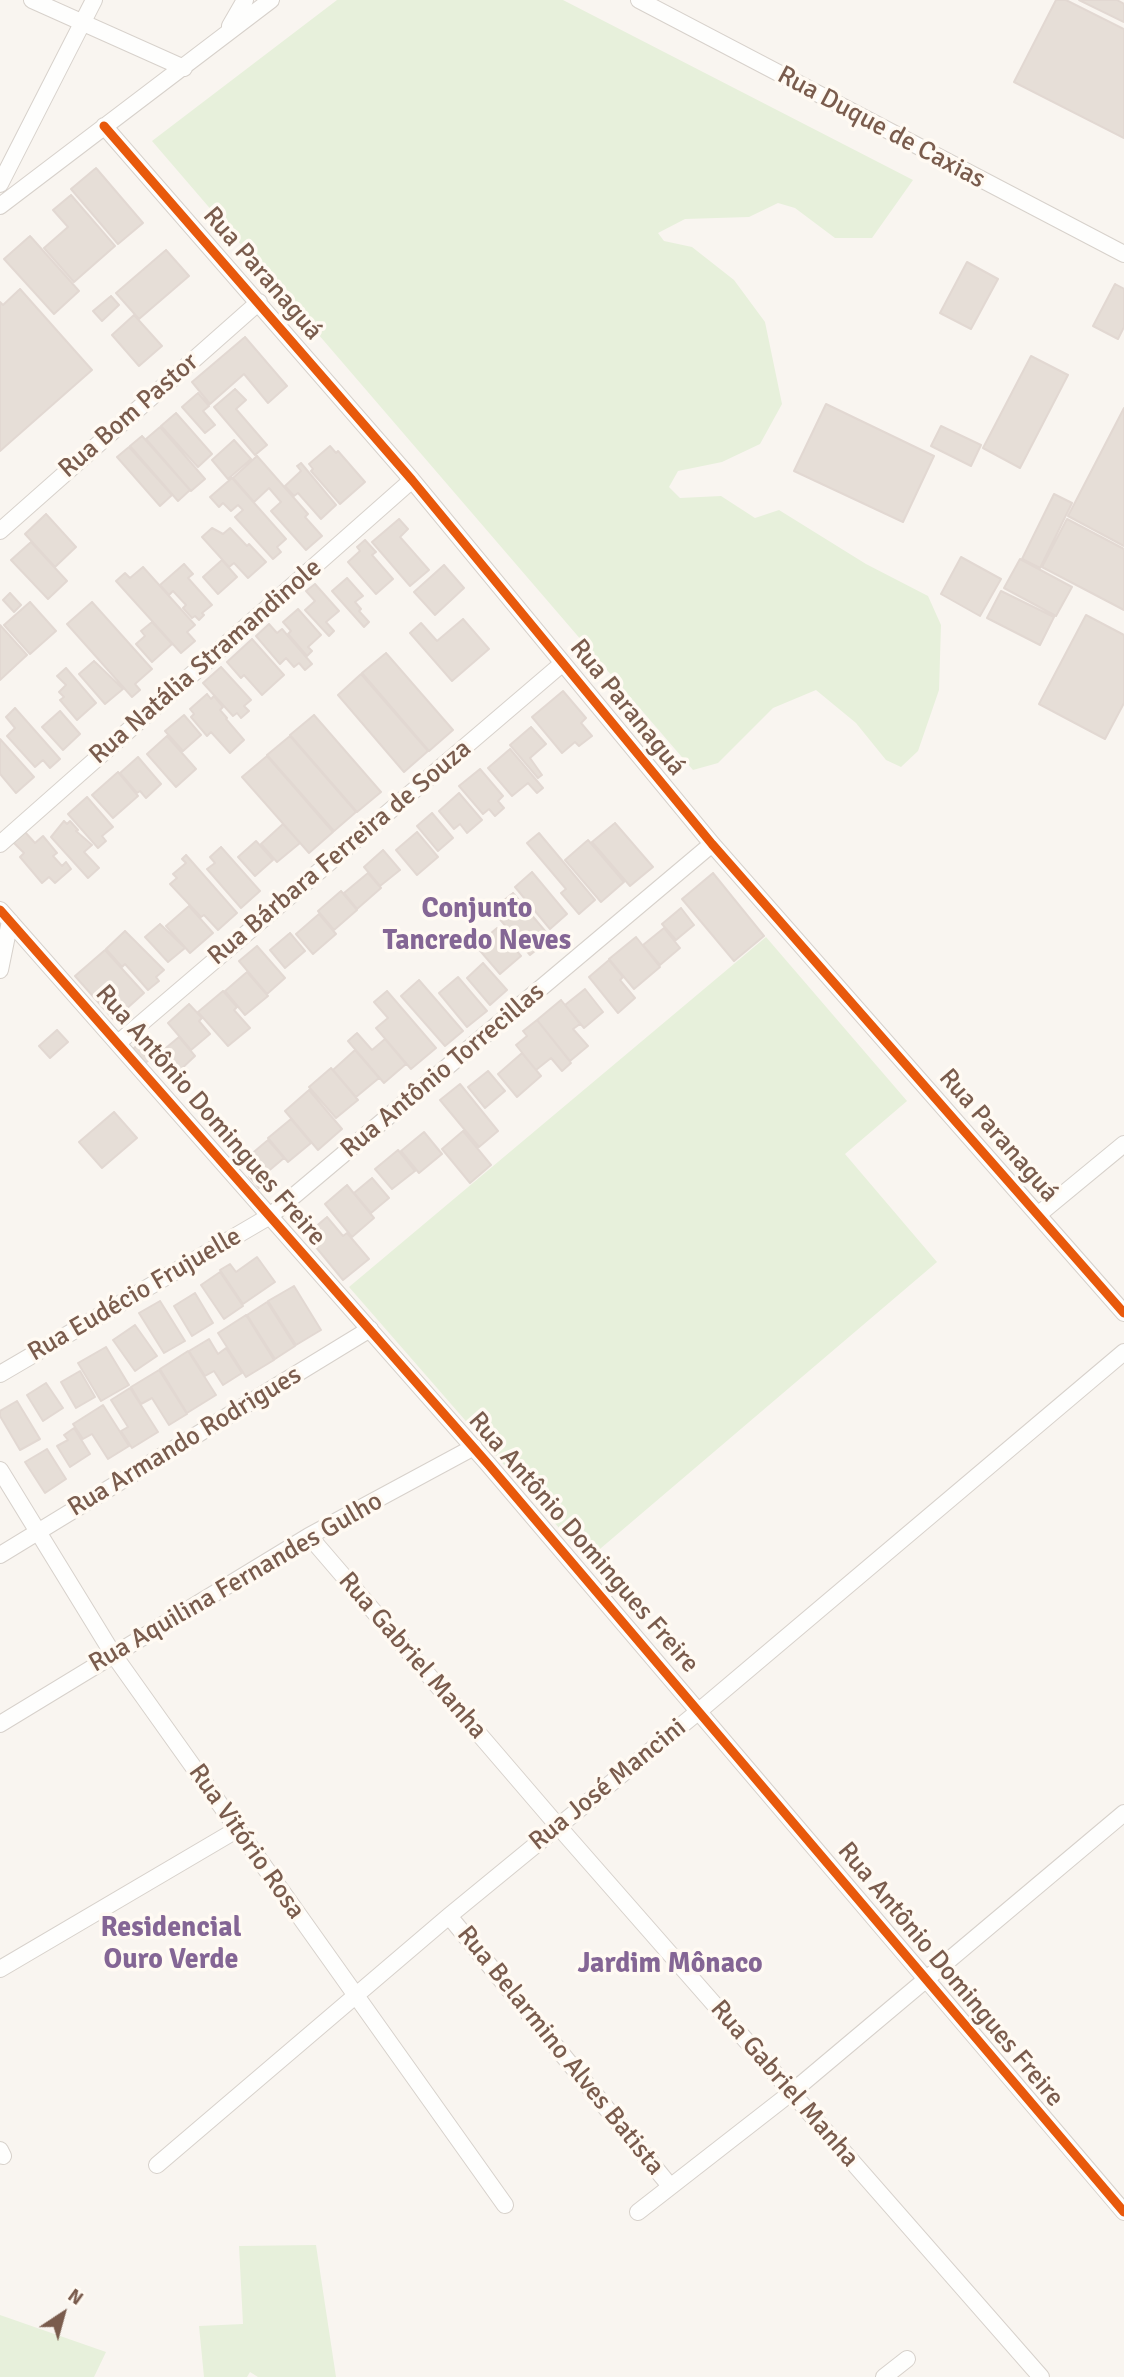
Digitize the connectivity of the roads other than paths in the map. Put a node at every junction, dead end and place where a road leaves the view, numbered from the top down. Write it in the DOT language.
graph roads {
  1 [pos="32,0"];
  2 [pos="94,0"];
  3 [pos="245,0"];
  4 [pos="271,0"];
  5 [pos="639,0"];
  6 [pos="83,22"];
  7 [pos="228,32"];
  8 [pos="184,68"];
  9 [pos="104,126"];
  10 [pos="0,184"];
  11 [pos="0,206"];
  12 [pos="1124,254"];
  13 [pos="258,302"];
  14 [pos="412,480"];
  15 [pos="0,530"];
  16 [pos="563,663"];
  17 [pos="0,844"];
  18 [pos="712,844"];
  19 [pos="5,915"];
  20 [pos="0,970"];
  21 [pos="118,1043"];
  22 [pos="1124,1143"];
  23 [pos="1039,1214"];
  24 [pos="270,1216"];
  25 [pos="1124,1313"];
  26 [pos="370,1329"];
  27 [pos="1124,1352"];
  28 [pos="0,1374"];
  29 [pos="474,1447"];
  30 [pos="0,1469"];
  31 [pos="37,1531"];
  32 [pos="309,1536"];
  33 [pos="0,1555"];
  34 [pos="113,1654"];
  35 [pos="699,1711"];
  36 [pos="0,1724"];
  37 [pos="1124,1813"];
  38 [pos="558,1826"];
  39 [pos="238,1829"];
  40 [pos="449,1916"];
  41 [pos="0,1969"];
  42 [pos="925,1980"];
  43 [pos="356,1996"];
  44 [pos="792,2092"];
  45 [pos="157,2165"];
  46 [pos="670,2186"];
  47 [pos="505,2205"];
  48 [pos="638,2211"];
  49 [pos="1124,2212"];
  50 [pos="907,2359"];
  51 [pos="884,2377"];
  52 [pos="1041,2377"];
  1 -- 6 [label="street"];
  2 -- 6 [label="street"];
  3 -- 7 [label="street"];
  4 -- 7 [label="street"];
  5 -- 12 [label="street, Rua Duque de Caxias"];
  6 -- 8 [label="street"];
  6 -- 10 [label="street"];
  7 -- 8 [label="street"];
  8 -- 9 [label="street"];
  9 -- 11 [label="street"];
  9 -- 13 [label="street, Rua Paranaguá"];
  13 -- 14 [label="street, Rua Paranaguá"];
  13 -- 15 [label="street, Rua Bom Pastor"];
  14 -- 16 [label="street, Rua Paranaguá"];
  14 -- 17 [label="street, Rua Natália Stramandinole"];
  16 -- 18 [label="street, Rua Paranaguá"];
  16 -- 21 [label="street, Rua Bárbara Ferreira de Souza"];
  18 -- 23 [label="street, Rua Paranaguá"];
  18 -- 24 [label="street, Rua Antônio Torrecillas"];
  19 -- 20 [label="street"];
  19 -- 21 [label="street, Rua Antônio Domingues Freire"];
  21 -- 24 [label="street, Rua Antônio Domingues Freire"];
  22 -- 23 [label="street"];
  23 -- 25 [label="street, Rua Paranaguá"];
  24 -- 26 [label="street, Rua Antônio Domingues Freire"];
  24 -- 28 [label="street, Rua Eudécio Frujuelle"];
  26 -- 29 [label="street, Rua Antônio Domingues Freire"];
  26 -- 31 [label="street, Rua Armando Rodrigues"];
  27 -- 35 [label="street, Rua José Mancini"];
  29 -- 32 [label="street, Rua Aquilina Fernandes Gulho"];
  29 -- 35 [label="street, Rua Antônio Domingues Freire"];
  30 -- 31 [label="street, Rua Vitório Rosa"];
  31 -- 33 [label="street, Rua Armando Rodrigues"];
  31 -- 34 [label="street, Rua Vitório Rosa"];
  32 -- 34 [label="street, Rua Aquilina Fernandes Gulho"];
  32 -- 38 [label="street, Rua Gabriel Manha"];
  34 -- 36 [label="street, Rua Aquilina Fernandes Gulho"];
  34 -- 39 [label="street, Rua Vitório Rosa"];
  35 -- 38 [label="street, Rua José Mancini"];
  35 -- 42 [label="street, Rua Antônio Domingues Freire"];
  37 -- 42 [label="street"];
  38 -- 40 [label="street, Rua José Mancini"];
  38 -- 44 [label="street, Rua Gabriel Manha"];
  39 -- 41 [label="street"];
  39 -- 43 [label="street, Rua Vitório Rosa"];
  40 -- 43 [label="street, Rua José Mancini"];
  40 -- 46 [label="street, Rua Belarmino Alves Batista"];
  42 -- 44 [label="street"];
  42 -- 49 [label="street, Rua Antônio Domingues Freire"];
  43 -- 45 [label="street, Rua José Mancini"];
  43 -- 47 [label="street, Rua Vitório Rosa"];
  44 -- 46 [label="street"];
  44 -- 52 [label="street, Rua Gabriel Manha"];
  46 -- 48 [label="street"];
  50 -- 51 [label="street"];
}
